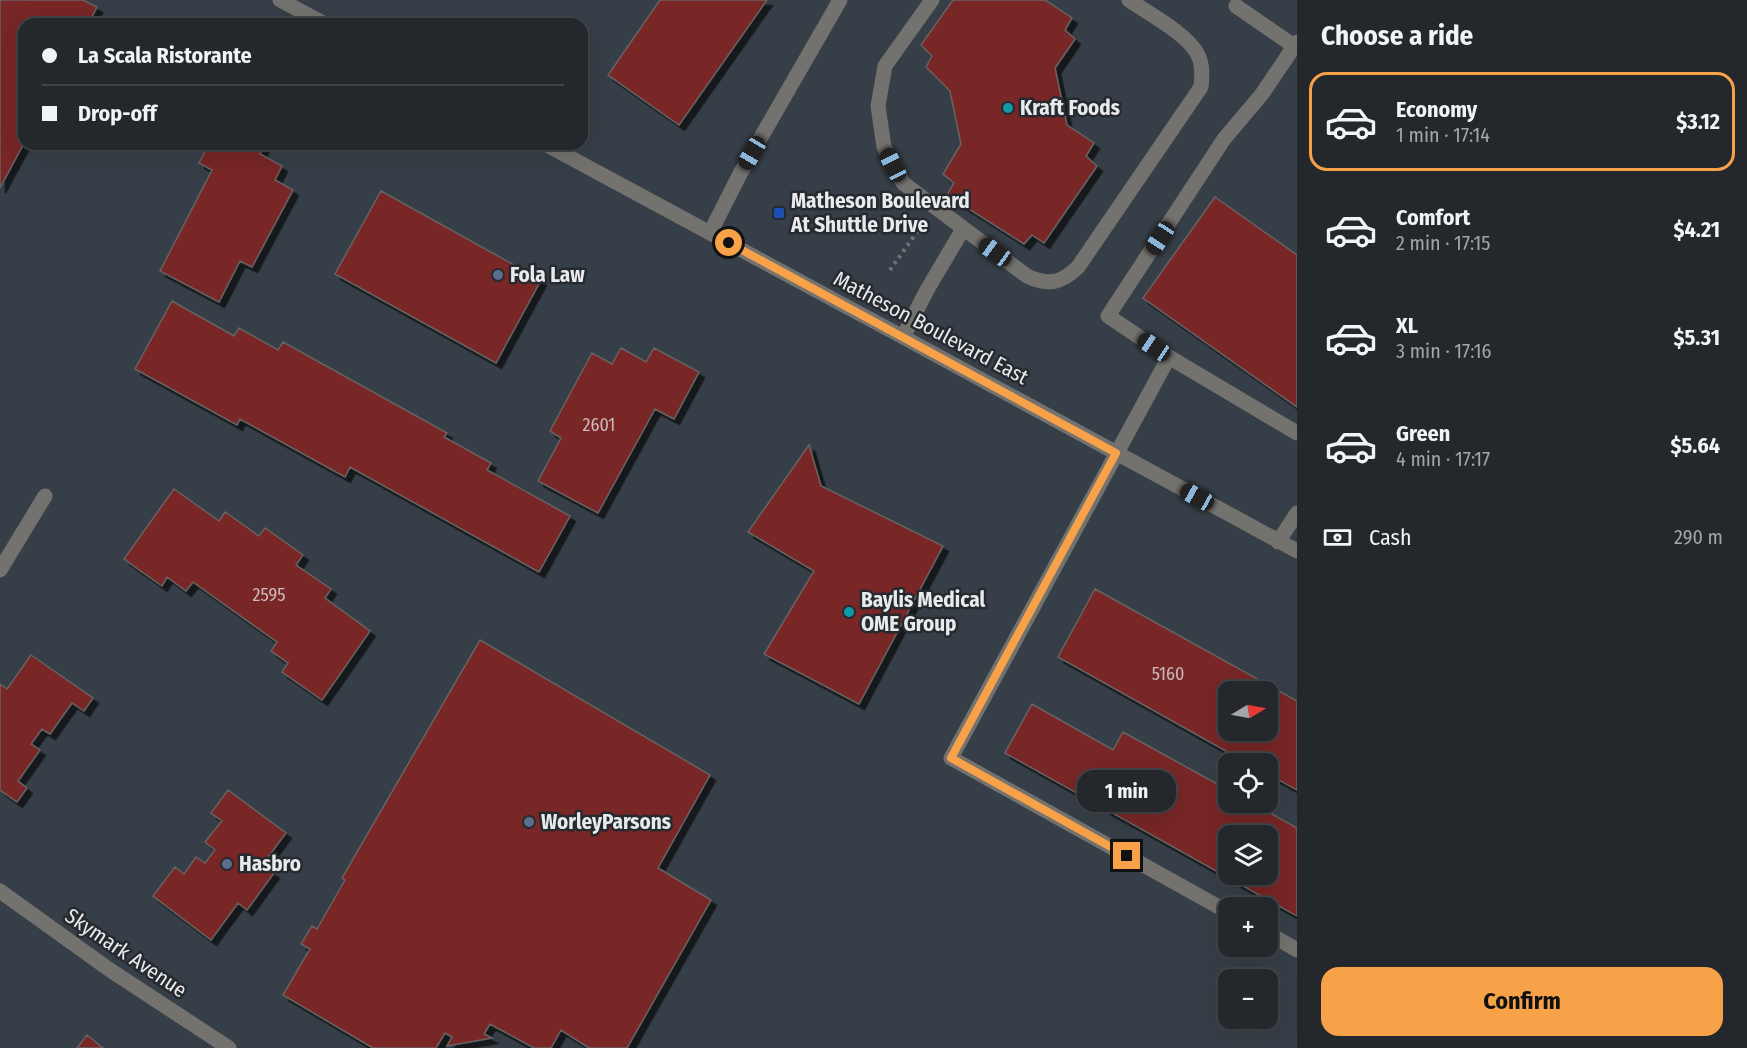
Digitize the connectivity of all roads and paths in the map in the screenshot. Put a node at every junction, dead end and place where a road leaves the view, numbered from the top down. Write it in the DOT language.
graph roads {
  1 [pos="280,0"];
  2 [pos="840,0"];
  3 [pos="932,0"];
  4 [pos="1129,0"];
  5 [pos="1236,6"];
  6 [pos="314,18"];
  7 [pos="1295,44"];
  8 [pos="555,150"];
  9 [pos="934,207"];
  10 [pos="963,229"];
  11 [pos="710,233"];
  12 [pos="890,270"];
  13 [pos="903,336"];
  14 [pos="1169,357"];
  15 [pos="1297,433"];
  16 [pos="1116,453"];
  17 [pos="45,496"];
  18 [pos="1297,513"];
  19 [pos="1278,542"];
  20 [pos="1297,551"];
  21 [pos="0,570"];
  22 [pos="0,891"];
  23 [pos="1218,906"];
  24 [pos="1278,939"];
  25 [pos="1297,950"];
  26 [pos="229,1048"];
  1 -- 6 [label="street"];
  2 -- 11 [label="street"];
  3 -- 9 [label="street"];
  4 -- 10 [label="street"];
  5 -- 7 [label="street"];
  7 -- 14 [label="street"];
  8 -- 11 [label="street, Matheson Boulevard East"];
  9 -- 10 [label="street"];
  9 -- 12 [label="path"];
  10 -- 13 [label="street"];
  11 -- 13 [label="street, Matheson Boulevard East"];
  13 -- 16 [label="street, Matheson Boulevard East"];
  14 -- 15 [label="street"];
  14 -- 16 [label="street"];
  16 -- 19 [label="street, Matheson Boulevard East"];
  16 -- 23 [label="street"];
  17 -- 21 [label="street"];
  18 -- 19 [label="street"];
  19 -- 20 [label="street, Matheson Boulevard East"];
  22 -- 26 [label="street, Skymark Avenue"];
  24 -- 25 [label="street"];
}
